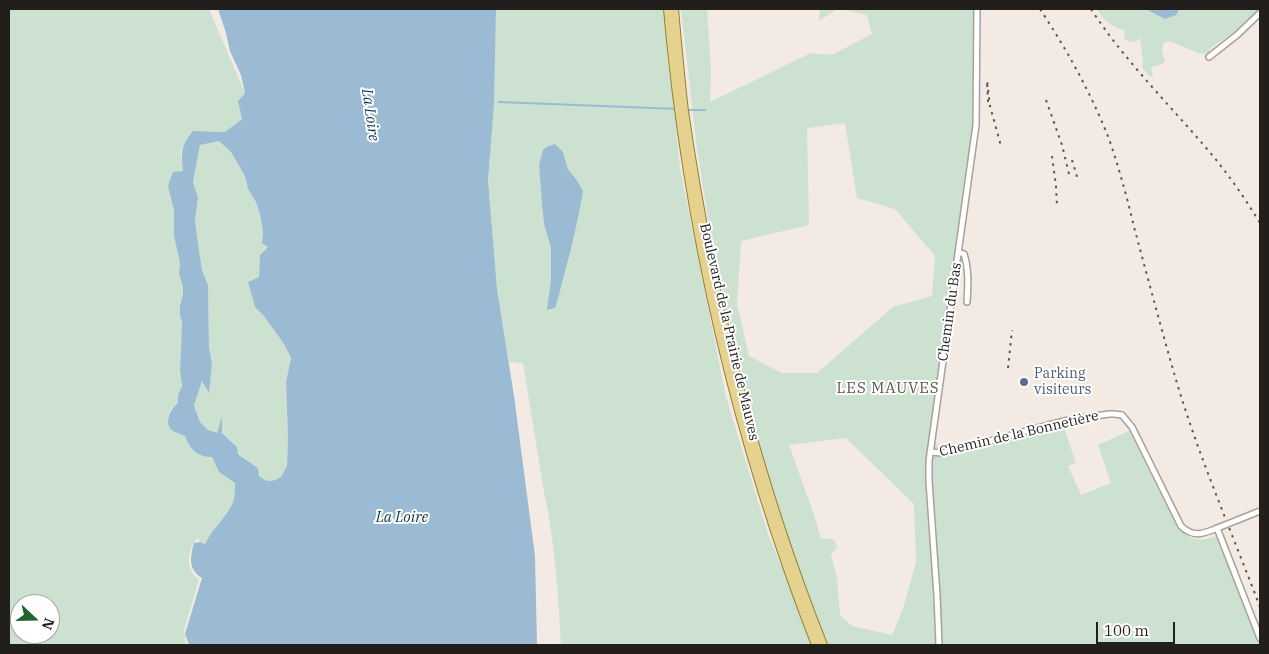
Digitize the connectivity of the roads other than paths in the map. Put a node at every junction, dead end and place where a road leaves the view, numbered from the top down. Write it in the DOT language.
graph roads {
  1 [pos="668,9"];
  2 [pos="675,9"];
  3 [pos="977,9"];
  4 [pos="1260,13"];
  5 [pos="1209,57"];
  6 [pos="958,252"];
  7 [pos="967,302"];
  8 [pos="930,452"];
  9 [pos="1260,511"];
  10 [pos="1219,528"];
  11 [pos="1260,638"];
  12 [pos="816,645"];
  13 [pos="823,645"];
  14 [pos="939,645"];
  1 -- 12 [label="main road, Boulevard de la Prairie de Mauves"];
  2 -- 13 [label="main road, Boulevard de la Prairie de Mauves"];
  3 -- 6 [label="street, Chemin du Bas"];
  4 -- 5 [label="street"];
  6 -- 7 [label="street"];
  6 -- 8 [label="street, Chemin du Bas"];
  8 -- 10 [label="street, Chemin de la Bonnetière"];
  8 -- 14 [label="street, Chemin du Bas"];
  9 -- 10 [label="street, Chemin de la Bonnetière, bridge"];
  10 -- 11 [label="street"];
}
